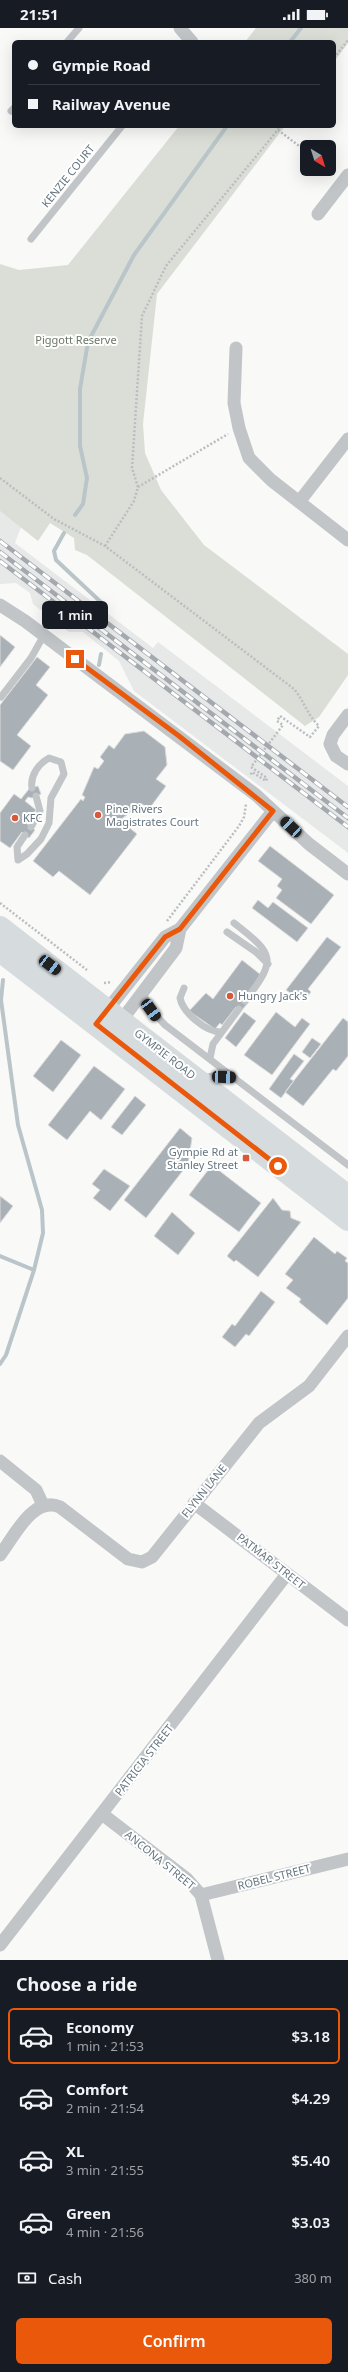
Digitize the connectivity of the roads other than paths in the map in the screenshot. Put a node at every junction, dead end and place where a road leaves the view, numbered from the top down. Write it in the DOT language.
graph roads {
  1 [pos="79,28"];
  2 [pos="180,28"];
  3 [pos="69,40"];
  4 [pos="189,40"];
  5 [pos="120,128"];
  6 [pos="348,175"];
  7 [pos="318,214"];
  8 [pos="31,239"];
  9 [pos="236,348"];
  10 [pos="348,439"];
  11 [pos="299,502"];
  12 [pos="348,540"];
  13 [pos="0,604"];
  14 [pos="44,635"];
  15 [pos="1,697"];
  16 [pos="348,715"];
  17 [pos="348,764"];
  18 [pos="32,788"];
  19 [pos="36,796"];
  20 [pos="273,811"];
  21 [pos="31,827"];
  22 [pos="25,835"];
  23 [pos="348,874"];
  24 [pos="234,923"];
  25 [pos="0,927"];
  26 [pos="180,929"];
  27 [pos="227,932"];
  28 [pos="0,951"];
  29 [pos="268,964"];
  30 [pos="184,988"];
  31 [pos="142,991"];
  32 [pos="245,1001"];
  33 [pos="239,1009"];
  34 [pos="109,1015"];
  35 [pos="221,1032"];
  36 [pos="210,1058"];
  37 [pos="196,1078"];
  38 [pos="235,1078"];
  39 [pos="348,1165"];
  40 [pos="348,1196"];
  41 [pos="348,1220"];
  42 [pos="348,1336"];
  43 [pos="0,1461"];
  44 [pos="194,1503"];
  45 [pos="43,1505"];
  46 [pos="0,1555"];
  47 [pos="287,1574"];
  48 [pos="348,1620"];
  49 [pos="102,1814"];
  50 [pos="348,1859"];
  51 [pos="201,1895"];
  52 [pos="0,1945"];
  53 [pos="218,1960"];
  1 -- 3 [label="lane"];
  2 -- 4 [label="street"];
  5 -- 8 [label="lane, KENZIE COURT"];
  6 -- 7 [label="street"];
  9 -- 11 [label="street"];
  10 -- 11 [label="street"];
  11 -- 12 [label="street"];
  13 -- 14 [label="street"];
  14 -- 15 [label="lane"];
  14 -- 20 [label="street"];
  16 -- 17 [label="street"];
  18 -- 22 [label="lane"];
  19 -- 21 [label="lane"];
  20 -- 23 [label="street"];
  20 -- 26 [label="street"];
  24 -- 29 [label="lane"];
  25 -- 34 [label="highway, GYMPIE ROAD"];
  26 -- 31 [label="street"];
  26 -- 34 [label="street"];
  27 -- 29 [label="lane"];
  28 -- 34 [label="highway, GYMPIE ROAD"];
  29 -- 32 [label="lane"];
  30 -- 35 [label="lane"];
  31 -- 34 [label="street"];
  31 -- 36 [label="lane, GYMPIE ROAD"];
  33 -- 35 [label="lane"];
  34 -- 37 [label="highway, GYMPIE ROAD"];
  34 -- 41 [label="highway, GYMPIE ROAD"];
  35 -- 36 [label="lane"];
  36 -- 38 [label="lane, GYMPIE ROAD"];
  37 -- 38 [label="lane"];
  37 -- 40 [label="highway, GYMPIE ROAD"];
  38 -- 39 [label="lane, GYMPIE ROAD"];
  42 -- 44 [label="street, FLYNN LANE"];
  43 -- 45 [label="street"];
  44 -- 45 [label="street, FLYNN LANE"];
  44 -- 47 [label="street, PATMAR STREET"];
  45 -- 46 [label="street"];
  47 -- 48 [label="street, PATMAR STREET"];
  47 -- 49 [label="street, PATRICIA STREET"];
  49 -- 51 [label="street, ANCONA STREET"];
  49 -- 52 [label="street, PATRICIA STREET"];
  50 -- 51 [label="street, ROBEL STREET"];
  51 -- 53 [label="street, ANCONA STREET"];
}
